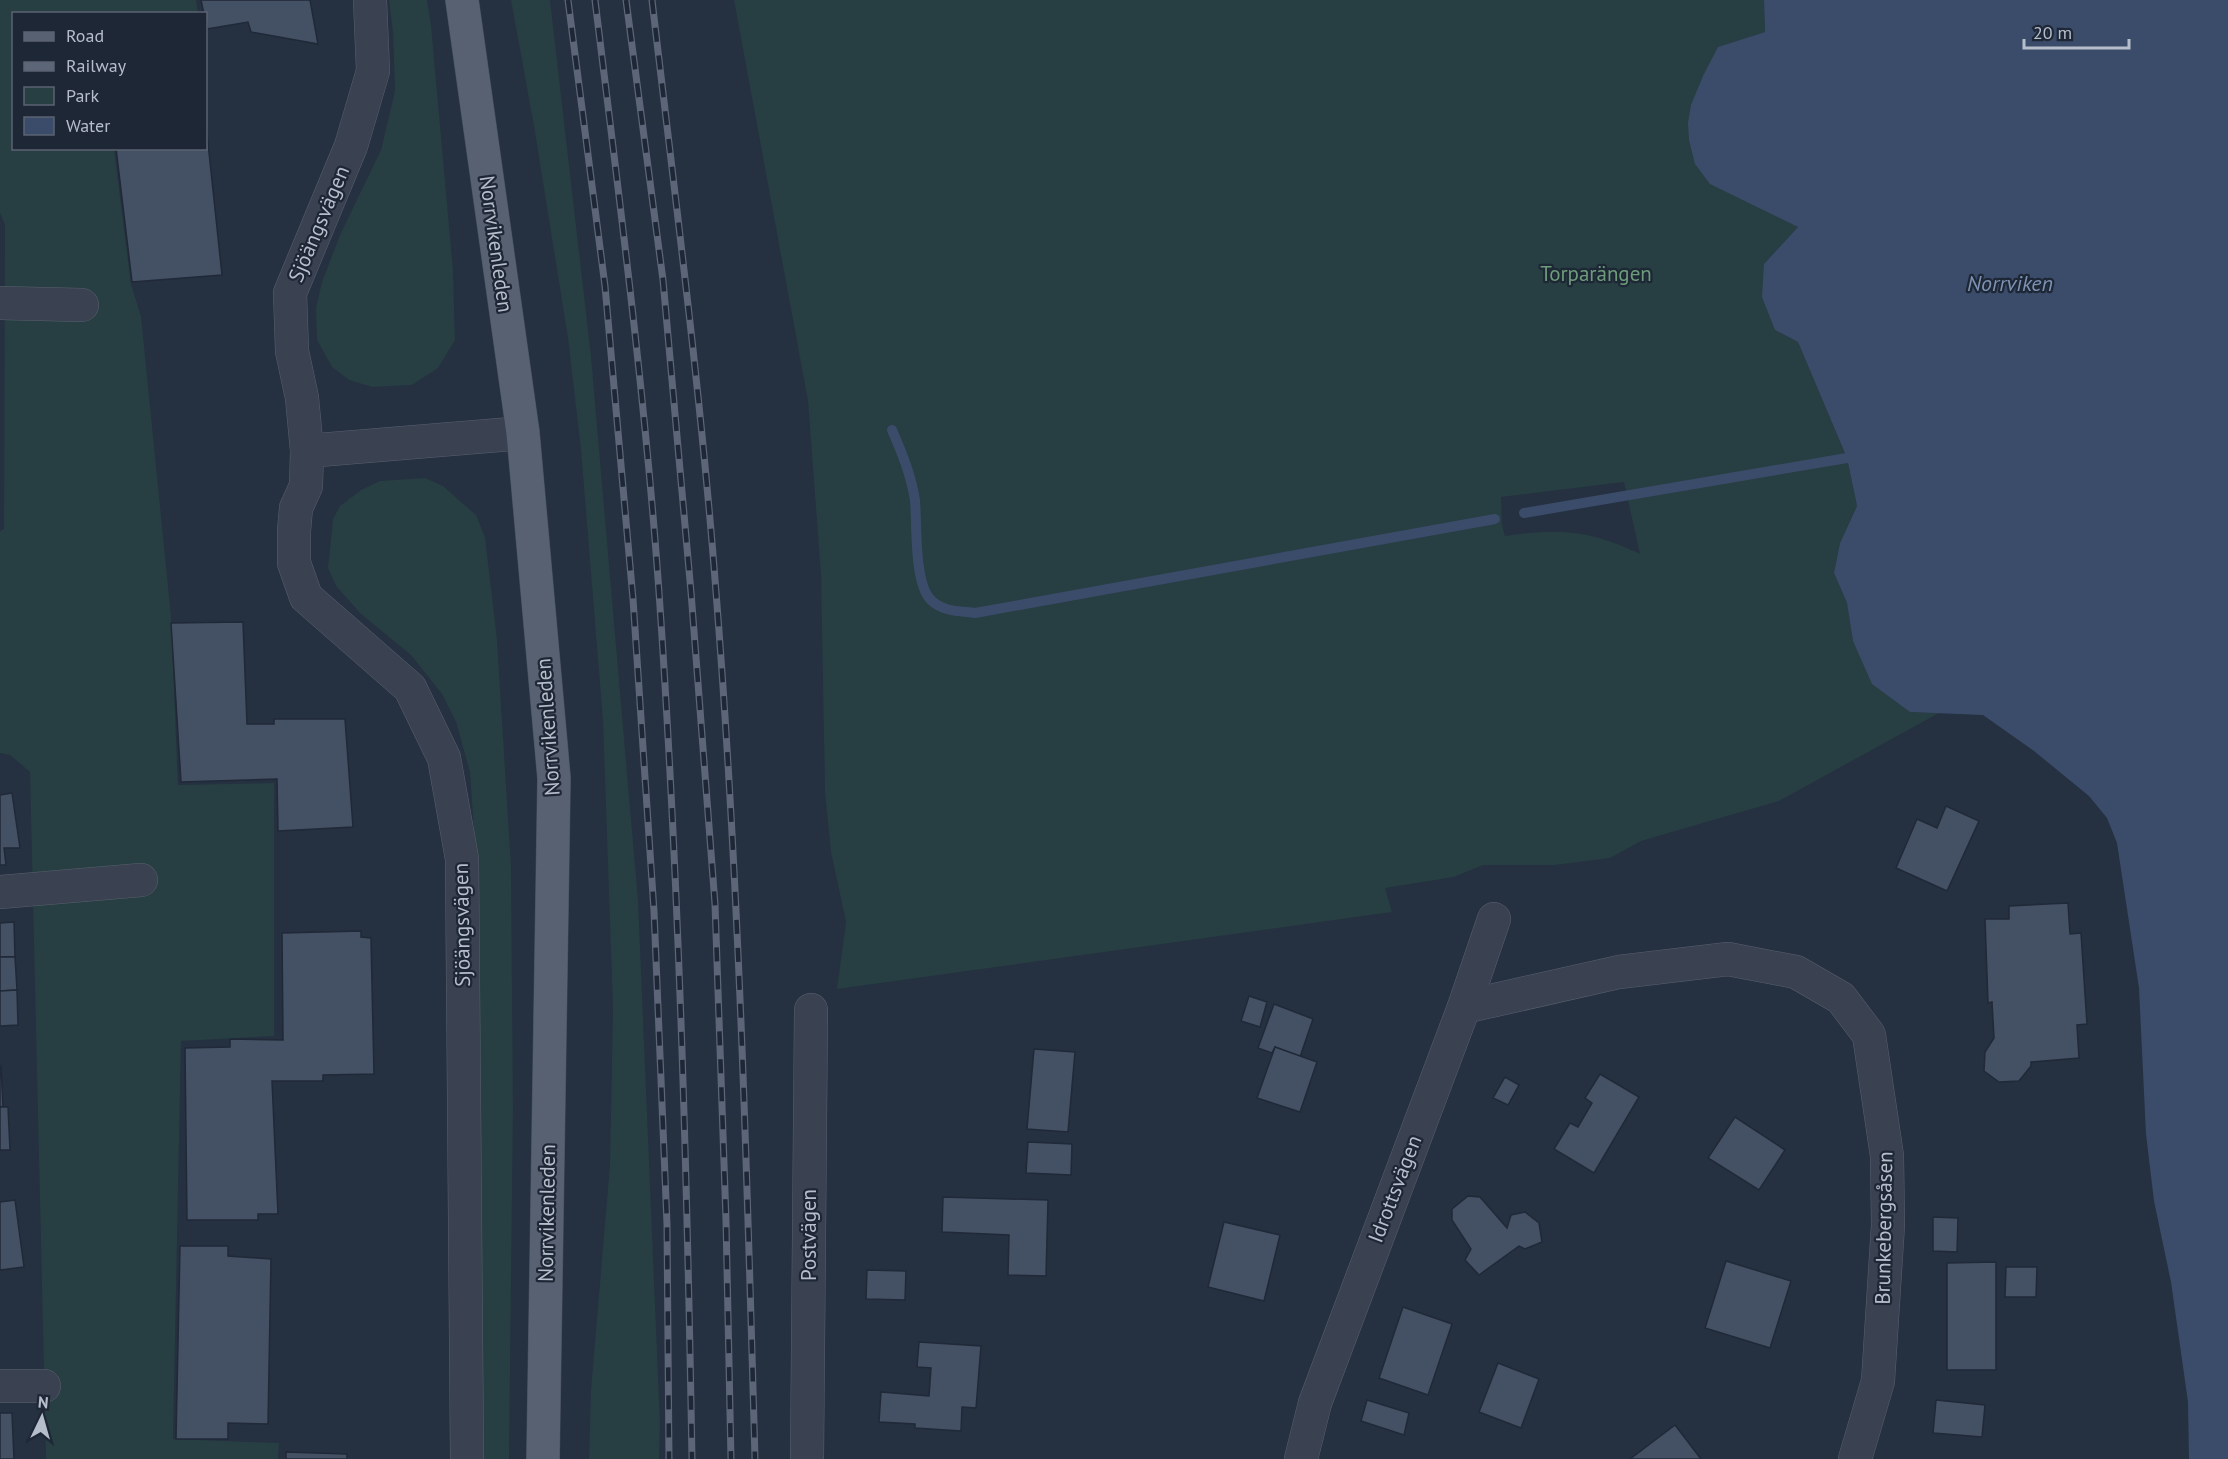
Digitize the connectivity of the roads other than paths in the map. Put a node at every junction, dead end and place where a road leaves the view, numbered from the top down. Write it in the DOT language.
graph roads {
  1 [pos="370,0"];
  2 [pos="462,0"];
  3 [pos="0,303"];
  4 [pos="82,305"];
  5 [pos="523,433"];
  6 [pos="307,451"];
  7 [pos="141,880"];
  8 [pos="0,892"];
  9 [pos="1494,919"];
  10 [pos="1464,1007"];
  11 [pos="811,1010"];
  12 [pos="0,1386"];
  13 [pos="44,1386"];
  14 [pos="467,1459"];
  15 [pos="543,1459"];
  16 [pos="807,1459"];
  17 [pos="1302,1459"];
  18 [pos="1855,1459"];
  1 -- 6 [label="street, Sjöängsvägen"];
  2 -- 5 [label="main road, Norrvikenleden"];
  3 -- 4 [label="street"];
  5 -- 6 [label="street"];
  5 -- 15 [label="main road, Norrvikenleden"];
  6 -- 14 [label="street, Sjöängsvägen"];
  7 -- 8 [label="street"];
  9 -- 10 [label="street, Idrottsvägen"];
  10 -- 17 [label="street, Idrottsvägen"];
  10 -- 18 [label="street, Brunkebergsåsen"];
  11 -- 16 [label="street, Postvägen"];
  12 -- 13 [label="street"];
}
